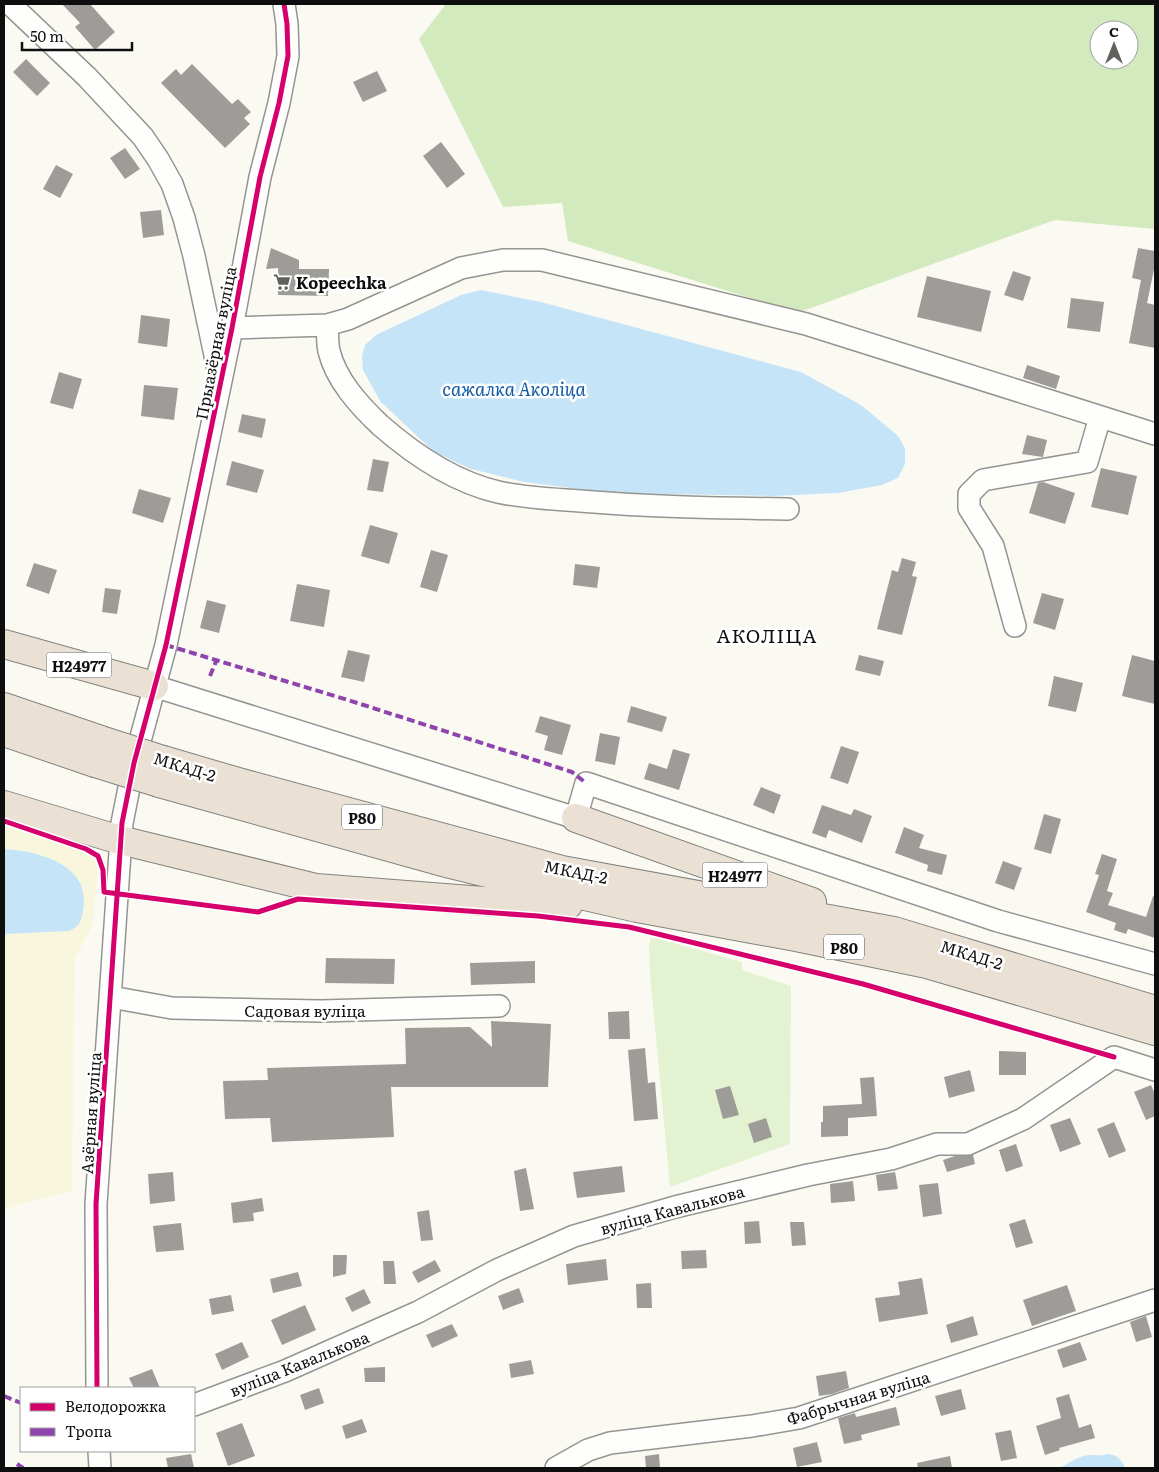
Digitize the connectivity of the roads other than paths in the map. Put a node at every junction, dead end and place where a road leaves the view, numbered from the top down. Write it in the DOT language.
graph roads {
  1 [pos="10,4"];
  2 [pos="284,4"];
  3 [pos="327,325"];
  4 [pos="232,328"];
  5 [pos="220,384"];
  6 [pos="1100,417"];
  7 [pos="1155,434"];
  8 [pos="788,509"];
  9 [pos="1015,626"];
  10 [pos="4,644"];
  11 [pos="154,686"];
  12 [pos="4,707"];
  13 [pos="4,732"];
  14 [pos="98,752"];
  15 [pos="161,771"];
  16 [pos="4,805"];
  17 [pos="576,818"];
  18 [pos="120,840"];
  19 [pos="637,908"];
  20 [pos="894,931"];
  21 [pos="1155,964"];
  22 [pos="111,997"];
  23 [pos="499,1006"];
  24 [pos="1155,1010"];
  25 [pos="1155,1031"];
  26 [pos="1155,1070"];
  27 [pos="1155,1300"];
  28 [pos="97,1387"];
  29 [pos="195,1405"];
  30 [pos="99,1452"];
  31 [pos="100,1468"];
  32 [pos="556,1468"];
  1 -- 5 [label="street"];
  2 -- 4 [label="street, Прыазёрная вуліца"];
  3 -- 4 [label="street"];
  3 -- 6 [label="street"];
  3 -- 8 [label="street"];
  4 -- 5 [label="street, Прыазёрная вуліца"];
  5 -- 11 [label="street, Прыазёрная вуліца"];
  6 -- 7 [label="street"];
  6 -- 9 [label="street"];
  10 -- 11 [label="highway, Н24977"];
  11 -- 17 [label="street, Н24977"];
  11 -- 18 [label="street, Прыазёрная вуліца"];
  12 -- 14 [label="highway, МКАД-2 / Р80"];
  13 -- 14 [label="highway, Р80"];
  14 -- 15 [label="highway, МКАД-2 / Р80, bridge"];
  15 -- 19 [label="highway, Р80"];
  15 -- 20 [label="highway, МКАД-2 / Р80"];
  16 -- 18 [label="highway"];
  17 -- 20 [label="highway, Н24977"];
  17 -- 21 [label="street"];
  18 -- 19 [label="highway"];
  18 -- 22 [label="street, Азёрная вуліца"];
  19 -- 25 [label="highway, Р80"];
  20 -- 24 [label="highway, МКАД-2 / Р80"];
  22 -- 23 [label="street, Садовая вуліца"];
  22 -- 28 [label="street, Азёрная вуліца"];
  26 -- 29 [label="street, вуліца Кавалькова"];
  27 -- 32 [label="street, Фабрычная вуліца"];
  30 -- 31 [label="street"];
}
